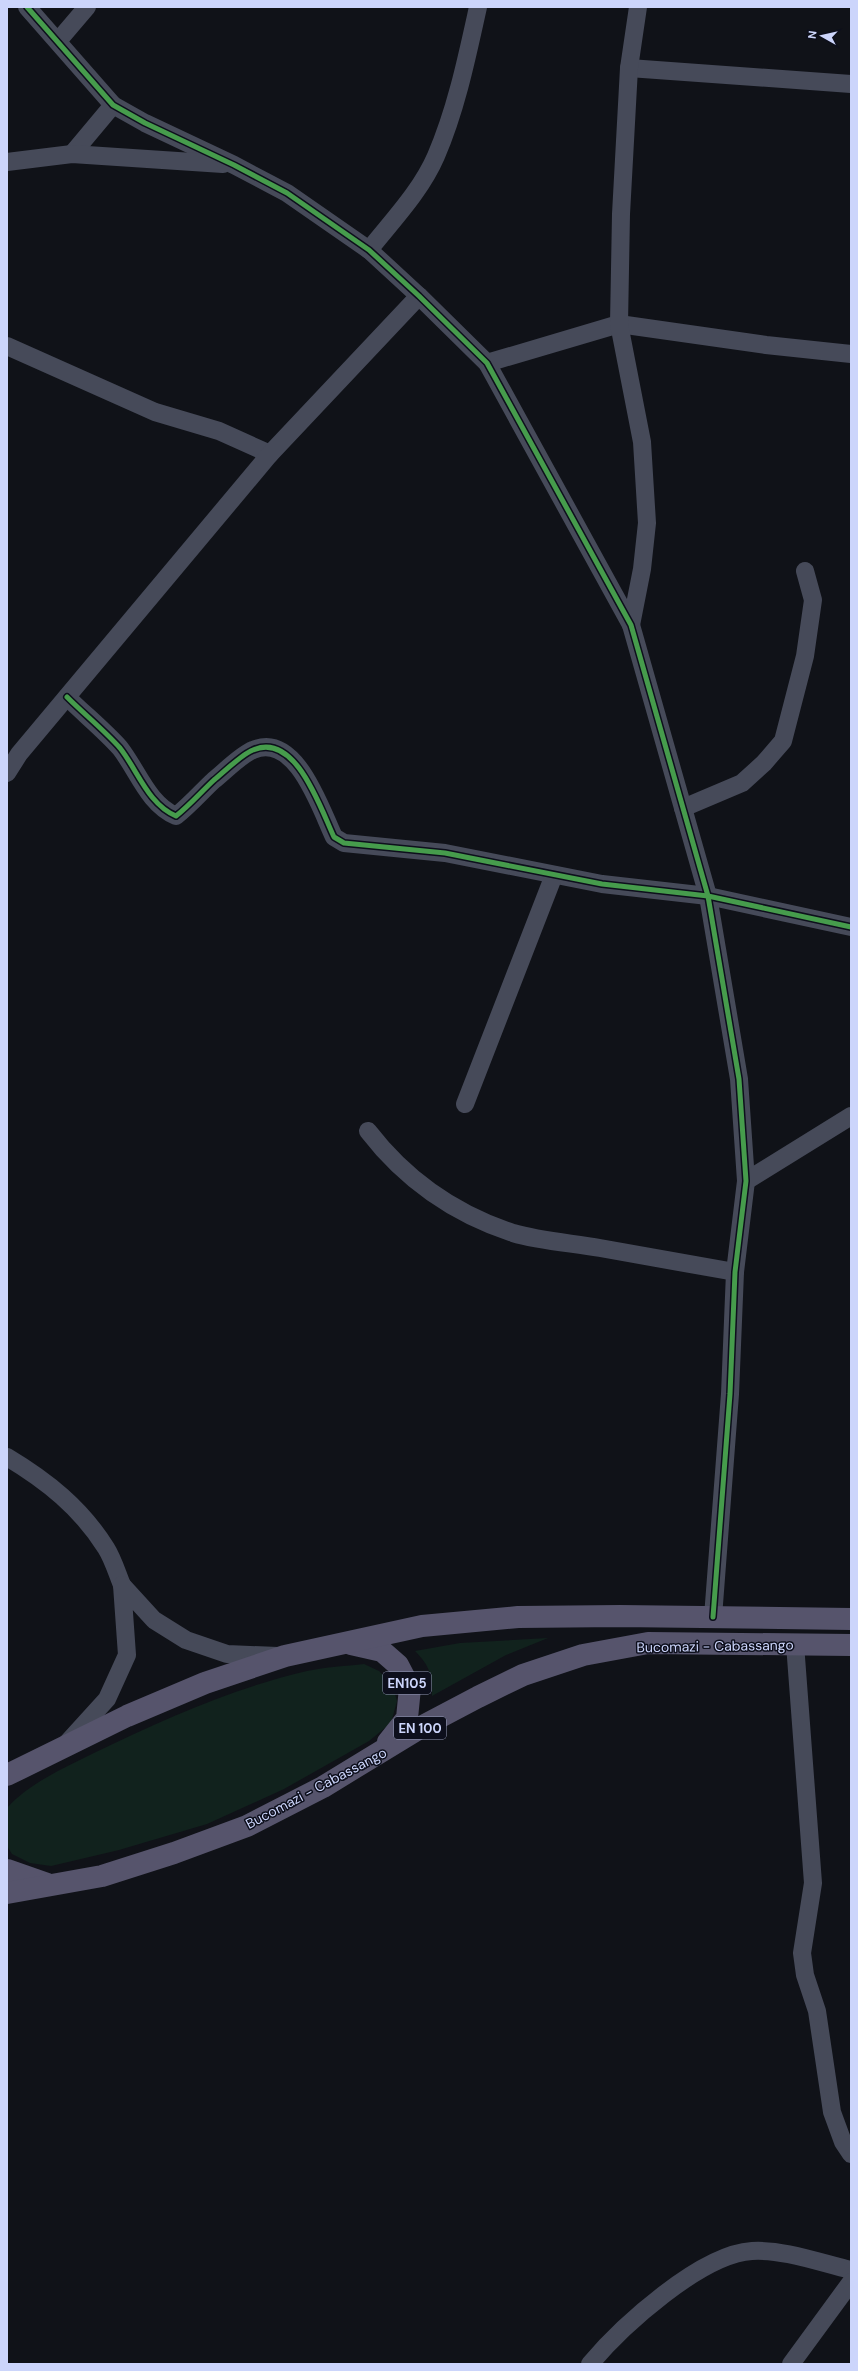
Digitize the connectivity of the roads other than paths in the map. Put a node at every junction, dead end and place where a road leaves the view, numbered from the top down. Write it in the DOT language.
graph roads {
  1 [pos="27,7"];
  2 [pos="87,7"];
  3 [pos="478,7"];
  4 [pos="638,7"];
  5 [pos="58,41"];
  6 [pos="629,68"];
  7 [pos="851,84"];
  8 [pos="112,105"];
  9 [pos="72,154"];
  10 [pos="7,162"];
  11 [pos="234,165"];
  12 [pos="369,250"];
  13 [pos="419,296"];
  14 [pos="619,324"];
  15 [pos="7,346"];
  16 [pos="851,354"];
  17 [pos="487,363"];
  18 [pos="270,454"];
  19 [pos="806,571"];
  20 [pos="631,625"];
  21 [pos="67,697"];
  22 [pos="13,749"];
  23 [pos="7,773"];
  24 [pos="683,808"];
  25 [pos="554,875"];
  26 [pos="708,896"];
  27 [pos="851,927"];
  28 [pos="465,1104"];
  29 [pos="851,1116"];
  30 [pos="368,1131"];
  31 [pos="746,1181"];
  32 [pos="734,1272"];
  33 [pos="7,1457"];
  34 [pos="122,1585"];
  35 [pos="713,1617"];
  36 [pos="851,1619"];
  37 [pos="343,1642"];
  38 [pos="795,1644"];
  39 [pos="851,1645"];
  40 [pos="285,1656"];
  41 [pos="62,1748"];
  42 [pos="378,1755"];
  43 [pos="7,1775"];
  44 [pos="7,1870"];
  45 [pos="51,1886"];
  46 [pos="7,1893"];
  47 [pos="851,2154"];
  48 [pos="851,2270"];
  49 [pos="851,2282"];
  50 [pos="590,2364"];
  51 [pos="791,2364"];
  1 -- 5 [label="street"];
  2 -- 5 [label="street"];
  3 -- 12 [label="street"];
  4 -- 6 [label="street"];
  5 -- 8 [label="street"];
  6 -- 7 [label="street"];
  6 -- 14 [label="street"];
  8 -- 9 [label="street"];
  8 -- 11 [label="street"];
  9 -- 10 [label="street"];
  9 -- 11 [label="street"];
  11 -- 12 [label="street"];
  12 -- 13 [label="street"];
  13 -- 17 [label="street"];
  13 -- 18 [label="street"];
  14 -- 16 [label="street"];
  14 -- 17 [label="street"];
  14 -- 20 [label="street"];
  15 -- 18 [label="street"];
  17 -- 20 [label="street"];
  18 -- 21 [label="street"];
  19 -- 24 [label="street"];
  20 -- 24 [label="street"];
  21 -- 22 [label="street"];
  21 -- 25 [label="street"];
  22 -- 23 [label="street"];
  24 -- 26 [label="street"];
  25 -- 26 [label="street"];
  25 -- 28 [label="street"];
  26 -- 27 [label="street"];
  26 -- 31 [label="street"];
  29 -- 31 [label="street"];
  30 -- 32 [label="street"];
  31 -- 32 [label="street"];
  32 -- 35 [label="street"];
  33 -- 34 [label="street"];
  34 -- 40 [label="street"];
  34 -- 41 [label="street"];
  35 -- 36 [label="main road, Bucomazi - Cabassango"];
  35 -- 37 [label="main road, Bucomazi - Cabassango"];
  37 -- 40 [label="main road, Bucomazi - Cabassango"];
  37 -- 42 [label="main road, EN105"];
  38 -- 39 [label="main road, Bucomazi - Cabassango / EN 100"];
  38 -- 42 [label="main road, Bucomazi - Cabassango / EN 100"];
  38 -- 47 [label="street"];
  40 -- 41 [label="main road, Bucomazi - Cabassango"];
  41 -- 43 [label="main road, Bucomazi - Cabassango"];
  42 -- 45 [label="main road, Bucomazi - Cabassango / EN 100"];
  44 -- 45 [label="main road"];
  45 -- 46 [label="main road, Bucomazi - Cabassango / EN 100"];
  48 -- 50 [label="street"];
  49 -- 51 [label="street"];
}
